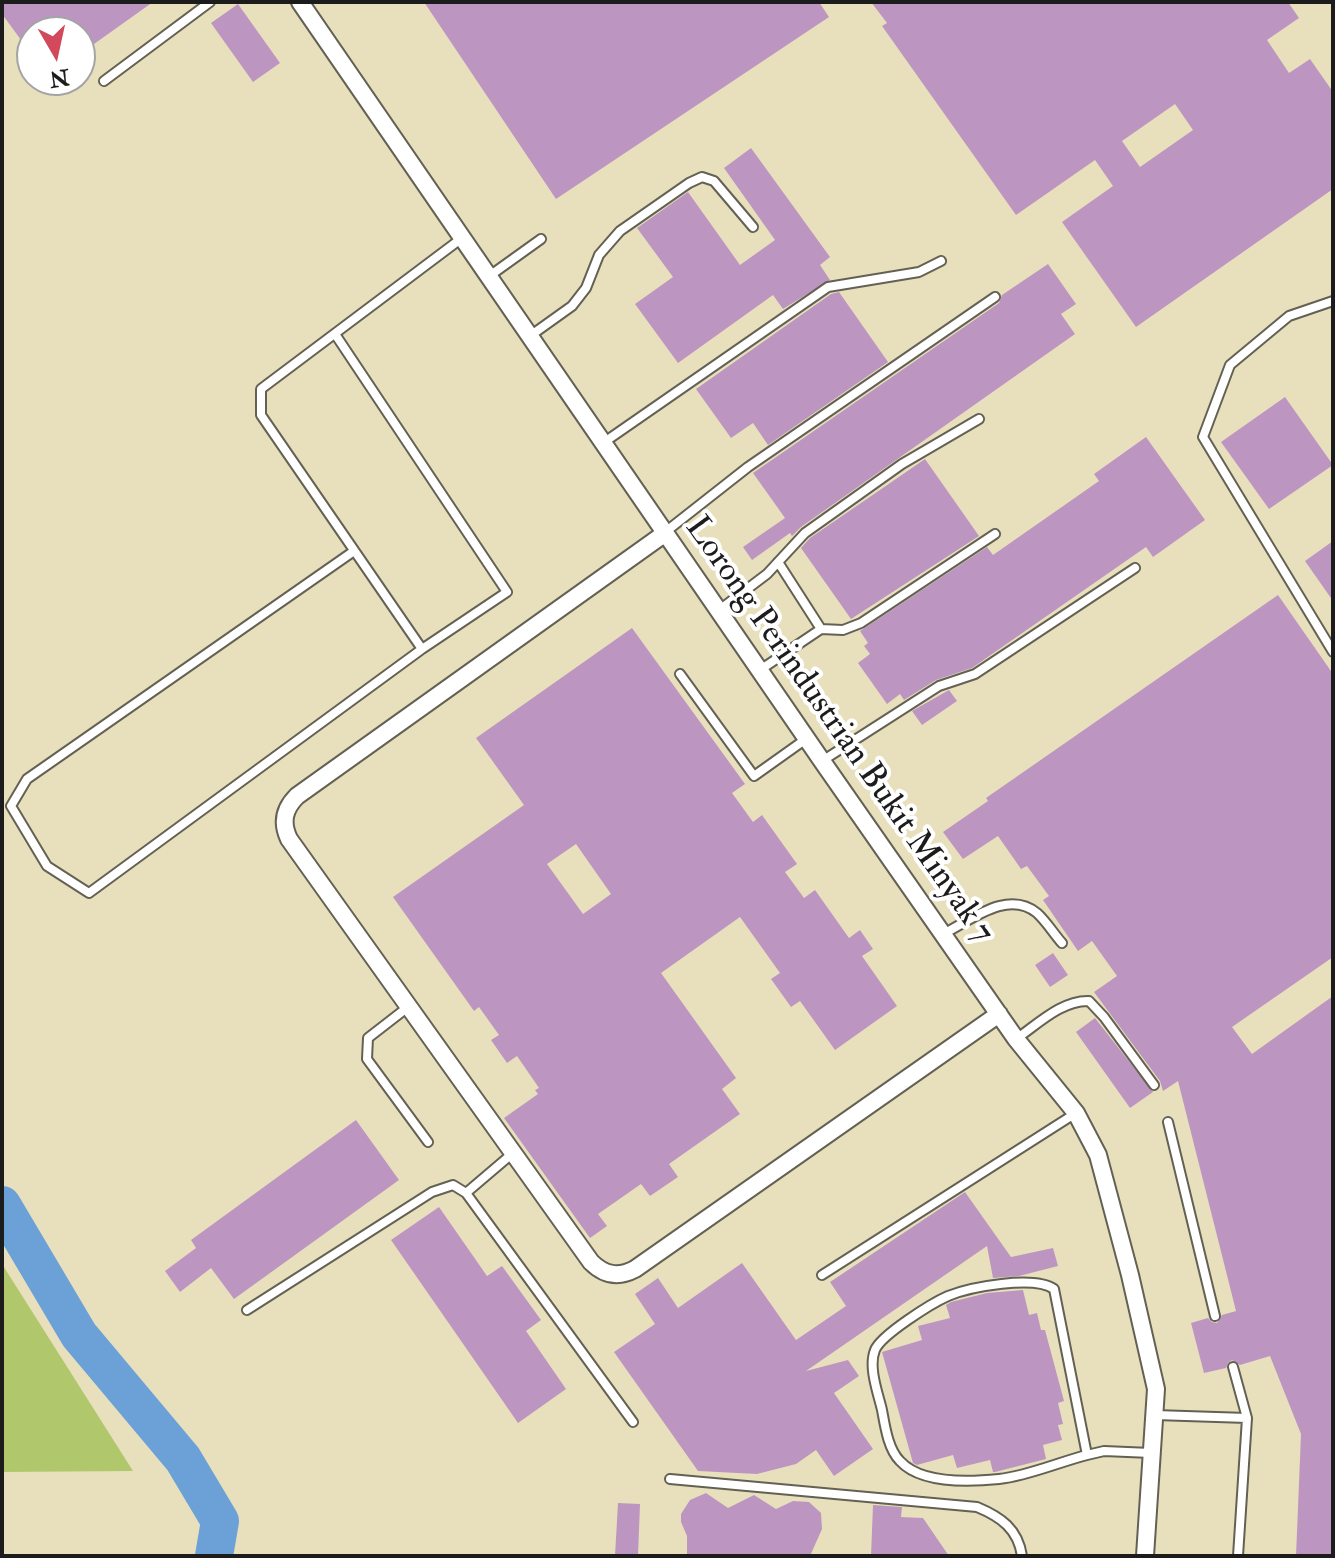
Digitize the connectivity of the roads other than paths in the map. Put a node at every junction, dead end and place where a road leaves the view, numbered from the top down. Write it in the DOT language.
graph roads {
  1 [pos="210,2"];
  2 [pos="300,2"];
  3 [pos="104,81"];
  4 [pos="753,227"];
  5 [pos="462,238"];
  6 [pos="541,239"];
  7 [pos="941,261"];
  8 [pos="488,277"];
  9 [pos="995,297"];
  10 [pos="1333,301"];
  11 [pos="335,334"];
  12 [pos="529,337"];
  13 [pos="979,419"];
  14 [pos="602,443"];
  15 [pos="664,534"];
  16 [pos="995,534"];
  17 [pos="354,551"];
  18 [pos="778,562"];
  19 [pos="1135,568"];
  20 [pos="718,611"];
  21 [pos="821,629"];
  22 [pos="422,649"];
  23 [pos="1333,652"];
  24 [pos="759,670"];
  25 [pos="680,674"];
  26 [pos="807,739"];
  27 [pos="822,761"];
  28 [pos="943,934"];
  29 [pos="1062,943"];
  30 [pos="408,1006"];
  31 [pos="999,1014"];
  32 [pos="1016,1039"];
  33 [pos="1154,1085"];
  34 [pos="1076,1113"];
  35 [pos="1168,1122"];
  36 [pos="428,1142"];
  37 [pos="513,1153"];
  38 [pos="466,1193"];
  39 [pos="822,1275"];
  40 [pos="247,1310"];
  41 [pos="1215,1316"];
  42 [pos="1233,1367"];
  43 [pos="1154,1415"];
  44 [pos="1247,1418"];
  45 [pos="633,1422"];
  46 [pos="1152,1453"];
  47 [pos="1087,1455"];
  48 [pos="670,1479"];
  49 [pos="1022,1556"];
  50 [pos="1145,1556"];
  51 [pos="1238,1556"];
  1 -- 3 [label="lane"];
  2 -- 5 [label="street, Lorong Perindustrian Bukit Minyak 7"];
  4 -- 12 [label="lane"];
  5 -- 8 [label="street, Lorong Perindustrian Bukit Minyak 7"];
  5 -- 11 [label="lane"];
  6 -- 8 [label="lane"];
  7 -- 14 [label="lane"];
  8 -- 12 [label="street, Lorong Perindustrian Bukit Minyak 7"];
  9 -- 15 [label="lane"];
  10 -- 23 [label="lane"];
  11 -- 17 [label="lane"];
  11 -- 22 [label="lane"];
  12 -- 14 [label="street, Lorong Perindustrian Bukit Minyak 7"];
  13 -- 18 [label="lane"];
  14 -- 15 [label="street, Lorong Perindustrian Bukit Minyak 7"];
  15 -- 20 [label="street, Lorong Perindustrian Bukit Minyak 7"];
  15 -- 30 [label="street"];
  16 -- 21 [label="lane"];
  17 -- 22 [label="lane"];
  17 -- 22 [label="lane"];
  18 -- 20 [label="lane"];
  18 -- 21 [label="lane"];
  19 -- 27 [label="lane"];
  20 -- 24 [label="street, Lorong Perindustrian Bukit Minyak 7"];
  21 -- 24 [label="lane"];
  24 -- 26 [label="street, Lorong Perindustrian Bukit Minyak 7"];
  25 -- 26 [label="lane"];
  26 -- 27 [label="street, Lorong Perindustrian Bukit Minyak 7"];
  27 -- 28 [label="street, Lorong Perindustrian Bukit Minyak 7"];
  28 -- 29 [label="lane"];
  28 -- 31 [label="street, Lorong Perindustrian Bukit Minyak 7"];
  30 -- 36 [label="lane"];
  30 -- 37 [label="street"];
  31 -- 32 [label="street, Lorong Perindustrian Bukit Minyak 7"];
  31 -- 37 [label="street"];
  32 -- 33 [label="lane"];
  32 -- 34 [label="street, Lorong Perindustrian Bukit Minyak 7"];
  34 -- 39 [label="lane"];
  34 -- 43 [label="street, Lorong Perindustrian Bukit Minyak 7"];
  35 -- 41 [label="lane"];
  37 -- 38 [label="lane"];
  38 -- 40 [label="lane"];
  38 -- 45 [label="lane"];
  42 -- 44 [label="lane"];
  43 -- 44 [label="lane"];
  43 -- 46 [label="street, Lorong Perindustrian Bukit Minyak 7"];
  44 -- 51 [label="lane"];
  46 -- 47 [label="lane"];
  46 -- 50 [label="street, Lorong Perindustrian Bukit Minyak 7"];
  47 -- 47 [label="lane"];
  48 -- 49 [label="lane"];
}
